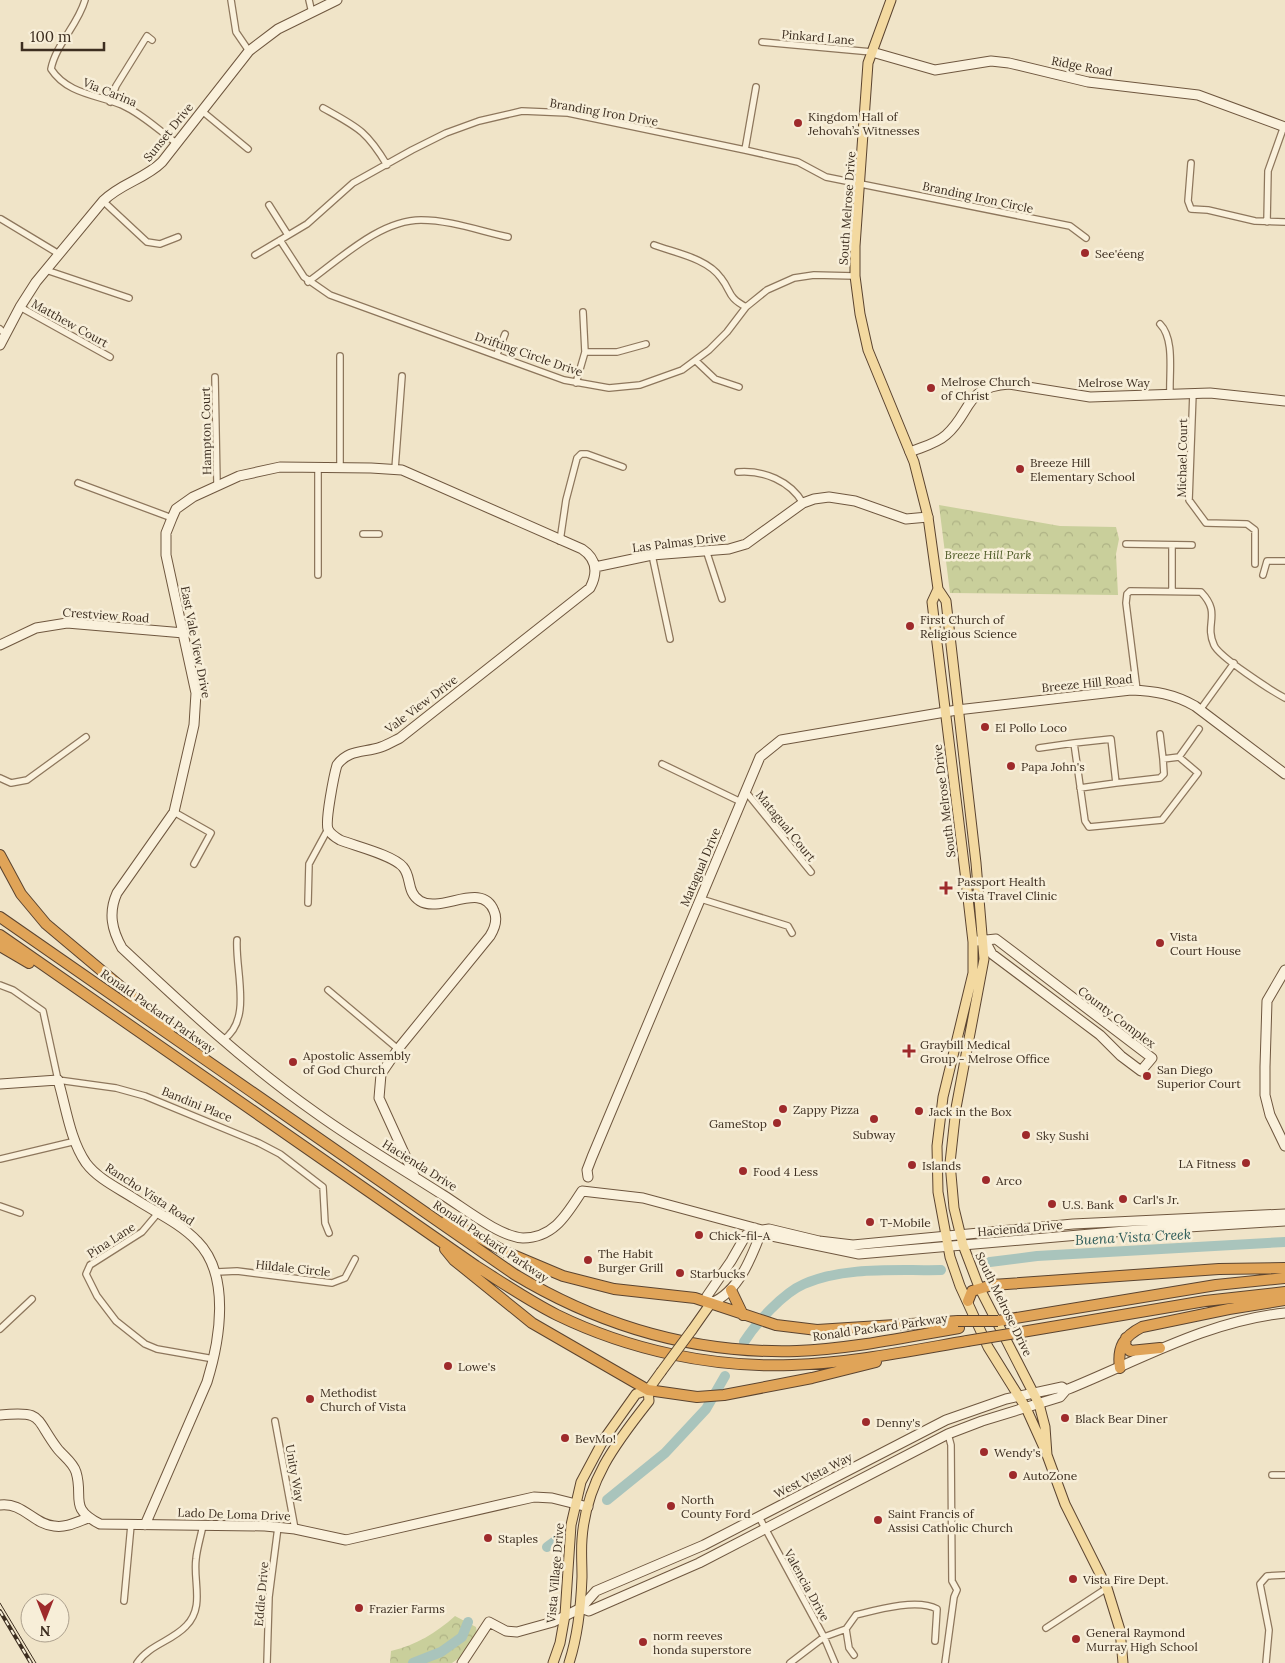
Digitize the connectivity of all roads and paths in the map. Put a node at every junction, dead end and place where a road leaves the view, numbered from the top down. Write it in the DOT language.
graph roads {
  1 [pos="85,0"];
  2 [pos="231,0"];
  3 [pos="309,0"];
  4 [pos="337,0"];
  5 [pos="891,0"];
  6 [pos="312,13"];
  7 [pos="152,40"];
  8 [pos="762,42"];
  9 [pos="249,51"];
  10 [pos="872,52"];
  11 [pos="756,87"];
  12 [pos="110,102"];
  13 [pos="323,108"];
  14 [pos="202,111"];
  15 [pos="1284,127"];
  16 [pos="176,143"];
  17 [pos="248,149"];
  18 [pos="745,150"];
  19 [pos="1191,163"];
  20 [pos="387,164"];
  21 [pos="861,183"];
  22 [pos="103,201"];
  23 [pos="269,205"];
  24 [pos="1,219"];
  25 [pos="1267,222"];
  26 [pos="1285,222"];
  27 [pos="288,235"];
  28 [pos="178,237"];
  29 [pos="508,237"];
  30 [pos="1086,238"];
  31 [pos="280,240"];
  32 [pos="654,245"];
  33 [pos="59,254"];
  34 [pos="255,254"];
  35 [pos="46,270"];
  36 [pos="856,276"];
  37 [pos="308,282"];
  38 [pos="129,298"];
  39 [pos="20,307"];
  40 [pos="746,307"];
  41 [pos="583,312"];
  42 [pos="1160,324"];
  43 [pos="3,332"];
  44 [pos="505,334"];
  45 [pos="646,344"];
  46 [pos="0,345"];
  47 [pos="585,352"];
  48 [pos="497,354"];
  49 [pos="340,356"];
  50 [pos="110,357"];
  51 [pos="696,361"];
  52 [pos="402,376"];
  53 [pos="215,377"];
  54 [pos="576,383"];
  55 [pos="739,387"];
  56 [pos="1192,393"];
  57 [pos="1170,394"];
  58 [pos="1285,401"];
  59 [pos="910,452"];
  60 [pos="318,467"];
  61 [pos="340,467"];
  62 [pos="623,467"];
  63 [pos="395,469"];
  64 [pos="738,472"];
  65 [pos="78,483"];
  66 [pos="217,484"];
  67 [pos="803,504"];
  68 [pos="928,517"];
  69 [pos="172,518"];
  70 [pos="363,534"];
  71 [pos="379,534"];
  72 [pos="560,541"];
  73 [pos="1126,544"];
  74 [pos="1172,544"];
  75 [pos="1192,545"];
  76 [pos="706,550"];
  77 [pos="652,555"];
  78 [pos="1285,561"];
  79 [pos="1255,564"];
  80 [pos="595,567"];
  81 [pos="1263,575"];
  82 [pos="318,576"];
  83 [pos="938,589"];
  84 [pos="1172,590"];
  85 [pos="722,599"];
  86 [pos="184,633"];
  87 [pos="670,639"];
  88 [pos="0,645"];
  89 [pos="1234,663"];
  90 [pos="1137,690"];
  91 [pos="1285,698"];
  92 [pos="957,710"];
  93 [pos="1200,710"];
  94 [pos="946,712"];
  95 [pos="1198,729"];
  96 [pos="1160,734"];
  97 [pos="86,737"];
  98 [pos="1074,743"];
  99 [pos="1039,748"];
  100 [pos="1178,757"];
  101 [pos="1163,759"];
  102 [pos="662,764"];
  103 [pos="1285,774"];
  104 [pos="0,778"];
  105 [pos="1116,783"];
  106 [pos="1080,788"];
  107 [pos="746,792"];
  108 [pos="741,802"];
  109 [pos="174,812"];
  110 [pos="328,829"];
  111 [pos="0,855"];
  112 [pos="194,864"];
  113 [pos="811,872"];
  114 [pos="701,899"];
  115 [pos="308,903"];
  116 [pos="0,917"];
  117 [pos="113,929"];
  118 [pos="792,933"];
  119 [pos="0,936"];
  120 [pos="984,939"];
  121 [pos="237,940"];
  122 [pos="973,942"];
  123 [pos="0,946"];
  124 [pos="1285,970"];
  125 [pos="0,985"];
  126 [pos="328,990"];
  127 [pos="107,1010"];
  128 [pos="223,1040"];
  129 [pos="398,1049"];
  130 [pos="208,1061"];
  131 [pos="58,1080"];
  132 [pos="0,1084"];
  133 [pos="76,1141"];
  134 [pos="1285,1146"];
  135 [pos="0,1159"];
  136 [pos="415,1177"];
  137 [pos="588,1177"];
  138 [pos="393,1190"];
  139 [pos="0,1206"];
  140 [pos="20,1213"];
  141 [pos="158,1213"];
  142 [pos="1285,1214"];
  143 [pos="1285,1221"];
  144 [pos="758,1229"];
  145 [pos="329,1233"];
  146 [pos="960,1234"];
  147 [pos="946,1236"];
  148 [pos="436,1239"];
  149 [pos="963,1246"];
  150 [pos="948,1247"];
  151 [pos="355,1260"];
  152 [pos="1285,1268"];
  153 [pos="217,1272"];
  154 [pos="1285,1278"];
  155 [pos="979,1287"];
  156 [pos="730,1290"];
  157 [pos="1285,1292"];
  158 [pos="32,1299"];
  159 [pos="1285,1300"];
  160 [pos="968,1301"];
  161 [pos="711,1303"];
  162 [pos="733,1308"];
  163 [pos="1285,1313"];
  164 [pos="958,1324"];
  165 [pos="0,1329"];
  166 [pos="1126,1338"];
  167 [pos="935,1347"];
  168 [pos="1160,1348"];
  169 [pos="214,1359"];
  170 [pos="1120,1368"];
  171 [pos="648,1390"];
  172 [pos="1066,1390"];
  173 [pos="1033,1393"];
  174 [pos="1018,1396"];
  175 [pos="1039,1404"];
  176 [pos="1026,1408"];
  177 [pos="0,1416"];
  178 [pos="275,1421"];
  179 [pos="948,1434"];
  180 [pos="1047,1455"];
  181 [pos="1272,1474"];
  182 [pos="1285,1476"];
  183 [pos="576,1504"];
  184 [pos="0,1505"];
  185 [pos="588,1507"];
  186 [pos="759,1517"];
  187 [pos="88,1518"];
  188 [pos="131,1525"];
  189 [pos="145,1525"];
  190 [pos="203,1525"];
  191 [pos="278,1527"];
  192 [pos="295,1529"];
  193 [pos="765,1529"];
  194 [pos="1285,1575"];
  195 [pos="1107,1588"];
  196 [pos="124,1601"];
  197 [pos="581,1608"];
  198 [pos="565,1615"];
  199 [pos="1046,1628"];
  200 [pos="846,1629"];
  201 [pos="824,1637"];
  202 [pos="935,1641"];
  203 [pos="854,1655"];
  204 [pos="137,1663"];
  205 [pos="267,1663"];
  206 [pos="462,1663"];
  207 [pos="553,1663"];
  208 [pos="569,1663"];
  209 [pos="790,1663"];
  210 [pos="835,1663"];
  211 [pos="945,1663"];
  212 [pos="1124,1663"];
  213 [pos="1266,1663"];
  1 -- 12 [label="street, Via Carina"];
  2 -- 9 [label="street"];
  3 -- 6 [label="street"];
  4 -- 6 [label="street, Sunset Drive"];
  5 -- 10 [label="main road, South Melrose Drive"];
  6 -- 9 [label="street, Sunset Drive"];
  7 -- 12 [label="street"];
  8 -- 10 [label="street, Pinkard Lane"];
  9 -- 14 [label="street, Sunset Drive"];
  10 -- 15 [label="street, Ridge Road"];
  10 -- 21 [label="main road, South Melrose Drive"];
  11 -- 18 [label="street"];
  12 -- 16 [label="street, Via Carina"];
  13 -- 20 [label="street"];
  14 -- 16 [label="street, Sunset Drive"];
  14 -- 17 [label="street"];
  15 -- 25 [label="street"];
  16 -- 22 [label="street, Sunset Drive"];
  18 -- 20 [label="street, Branding Iron Drive"];
  18 -- 21 [label="street, Branding Iron Drive"];
  19 -- 25 [label="street"];
  20 -- 27 [label="street, Branding Iron Drive"];
  21 -- 30 [label="street, Branding Iron Circle"];
  21 -- 36 [label="main road, South Melrose Drive"];
  22 -- 28 [label="street"];
  22 -- 33 [label="street, Sunset Drive"];
  23 -- 27 [label="street"];
  24 -- 33 [label="street"];
  25 -- 26 [label="street"];
  27 -- 31 [label="street, Branding Iron Drive"];
  29 -- 37 [label="street"];
  31 -- 34 [label="street, Branding Iron Drive"];
  31 -- 37 [label="street, Drifting Circle Drive"];
  32 -- 40 [label="street"];
  33 -- 35 [label="street, Sunset Drive"];
  35 -- 38 [label="street"];
  35 -- 39 [label="street, Sunset Drive"];
  36 -- 40 [label="street, Drifting Circle Drive"];
  36 -- 59 [label="main road, South Melrose Drive"];
  37 -- 48 [label="street, Drifting Circle Drive"];
  39 -- 43 [label="street, Sunset Drive"];
  39 -- 50 [label="street, Matthew Court"];
  40 -- 51 [label="street, Drifting Circle Drive"];
  41 -- 47 [label="street"];
  42 -- 57 [label="street"];
  43 -- 46 [label="street, Sunset Drive"];
  44 -- 48 [label="street"];
  45 -- 47 [label="street"];
  47 -- 54 [label="street"];
  48 -- 54 [label="street, Drifting Circle Drive"];
  49 -- 61 [label="street"];
  51 -- 54 [label="street, Drifting Circle Drive"];
  51 -- 55 [label="street"];
  52 -- 63 [label="street"];
  53 -- 66 [label="street, Hampton Court"];
  56 -- 57 [label="street, Melrose Way"];
  56 -- 58 [label="street, Melrose Way"];
  56 -- 79 [label="street, Michael Court"];
  57 -- 59 [label="street, Melrose Way"];
  59 -- 68 [label="main road, South Melrose Drive"];
  60 -- 61 [label="street"];
  60 -- 66 [label="street"];
  60 -- 82 [label="street"];
  61 -- 63 [label="street"];
  62 -- 72 [label="street"];
  63 -- 72 [label="street"];
  64 -- 67 [label="street"];
  65 -- 69 [label="street"];
  66 -- 69 [label="street, East Vale View Drive"];
  67 -- 68 [label="street, Las Palmas Drive"];
  67 -- 76 [label="street, Las Palmas Drive"];
  68 -- 83 [label="main road, South Melrose Drive"];
  69 -- 86 [label="street, East Vale View Drive"];
  70 -- 71 [label="street"];
  72 -- 80 [label="street"];
  73 -- 74 [label="street"];
  74 -- 75 [label="street"];
  74 -- 84 [label="street"];
  76 -- 77 [label="street, Las Palmas Drive"];
  76 -- 85 [label="street"];
  77 -- 80 [label="street, Las Palmas Drive"];
  77 -- 87 [label="street"];
  78 -- 81 [label="street"];
  80 -- 110 [label="street, Vale View Drive"];
  83 -- 92 [label="main road, South Melrose Drive"];
  83 -- 94 [label="main road, South Melrose Drive"];
  84 -- 89 [label="street"];
  84 -- 90 [label="street"];
  86 -- 88 [label="street, Crestview Road"];
  86 -- 109 [label="street, East Vale View Drive"];
  89 -- 91 [label="street"];
  89 -- 93 [label="street"];
  90 -- 92 [label="street, Breeze Hill Road"];
  90 -- 93 [label="street, Breeze Hill Road"];
  92 -- 94 [label="street, Matagual Drive"];
  92 -- 120 [label="main road, South Melrose Drive"];
  93 -- 103 [label="street, Breeze Hill Road"];
  94 -- 107 [label="street, Matagual Drive"];
  94 -- 122 [label="main road, South Melrose Drive"];
  95 -- 100 [label="street"];
  96 -- 101 [label="street"];
  97 -- 104 [label="street"];
  98 -- 99 [label="street"];
  98 -- 105 [label="street"];
  98 -- 106 [label="street"];
  100 -- 101 [label="street"];
  100 -- 106 [label="street"];
  101 -- 105 [label="street"];
  102 -- 108 [label="street"];
  105 -- 106 [label="street"];
  107 -- 108 [label="street, Matagual Drive"];
  107 -- 113 [label="street, Matagual Court"];
  108 -- 114 [label="street, Matagual Drive"];
  109 -- 112 [label="street"];
  109 -- 117 [label="street, East Vale View Drive"];
  110 -- 115 [label="street"];
  110 -- 129 [label="street"];
  111 -- 130 [label="highway"];
  114 -- 118 [label="street"];
  114 -- 137 [label="street, Matagual Drive"];
  116 -- 130 [label="highway, Ronald Packard Parkway"];
  117 -- 128 [label="street, Hacienda Drive"];
  119 -- 127 [label="highway"];
  120 -- 120 [label="street, County Complex"];
  120 -- 122 [label="street"];
  120 -- 146 [label="main road, South Melrose Drive"];
  121 -- 128 [label="street"];
  122 -- 147 [label="main road, South Melrose Drive"];
  123 -- 127 [label="highway"];
  124 -- 134 [label="street"];
  125 -- 131 [label="street, Rancho Vista Road"];
  126 -- 129 [label="street"];
  127 -- 148 [label="highway"];
  128 -- 136 [label="street, Hacienda Drive"];
  129 -- 136 [label="street"];
  130 -- 138 [label="highway, Ronald Packard Parkway"];
  131 -- 132 [label="street, Bandini Place"];
  131 -- 133 [label="street, Rancho Vista Road"];
  131 -- 145 [label="street, Bandini Place"];
  133 -- 135 [label="street"];
  133 -- 141 [label="street, Rancho Vista Road"];
  136 -- 144 [label="street, Hacienda Drive"];
  138 -- 161 [label="highway"];
  138 -- 164 [label="highway, Ronald Packard Parkway"];
  139 -- 140 [label="street"];
  141 -- 153 [label="street, Rancho Vista Road"];
  141 -- 169 [label="street, Pina Lane"];
  142 -- 146 [label="street, Hacienda Drive"];
  143 -- 149 [label="street, Hacienda Drive"];
  144 -- 147 [label="street, Hacienda Drive"];
  144 -- 150 [label="street, Hacienda Drive"];
  144 -- 156 [label="street, Vista Village Drive"];
  144 -- 161 [label="street, Vista Village Drive"];
  146 -- 147 [label="street, Hacienda Drive"];
  146 -- 149 [label="main road, South Melrose Drive"];
  147 -- 150 [label="main road, South Melrose Drive"];
  148 -- 167 [label="highway"];
  148 -- 171 [label="highway"];
  149 -- 150 [label="street, Hacienda Drive"];
  149 -- 155 [label="main road, South Melrose Drive"];
  150 -- 160 [label="main road, South Melrose Drive"];
  151 -- 153 [label="street, Hildale Circle"];
  152 -- 155 [label="highway"];
  153 -- 169 [label="street, Rancho Vista Road"];
  154 -- 164 [label="highway, bridge"];
  155 -- 160 [label="highway"];
  155 -- 173 [label="main road, South Melrose Drive"];
  156 -- 161 [label="street, Vista Village Drive"];
  156 -- 162 [label="highway"];
  157 -- 167 [label="highway, bridge"];
  158 -- 165 [label="street"];
  159 -- 166 [label="highway"];
  160 -- 174 [label="main road, South Melrose Drive"];
  161 -- 162 [label="highway"];
  161 -- 171 [label="main road, Vista Village Drive, bridge"];
  162 -- 164 [label="highway"];
  163 -- 168 [label="street, West Vista Way"];
  166 -- 168 [label="highway"];
  166 -- 170 [label="highway"];
  167 -- 171 [label="highway"];
  168 -- 170 [label="street, West Vista Way"];
  169 -- 189 [label="street, Rancho Vista Road"];
  170 -- 172 [label="street, West Vista Way"];
  171 -- 183 [label="main road, Vista Village Drive"];
  171 -- 185 [label="main road, Vista Village Drive"];
  172 -- 173 [label="street, West Vista Way"];
  172 -- 175 [label="street, West Vista Way"];
  173 -- 174 [label="street, West Vista Way"];
  173 -- 175 [label="main road, South Melrose Drive"];
  174 -- 176 [label="main road, South Melrose Drive"];
  174 -- 186 [label="street, West Vista Way"];
  175 -- 176 [label="street, West Vista Way"];
  175 -- 180 [label="main road, South Melrose Drive"];
  176 -- 179 [label="street, West Vista Way"];
  176 -- 180 [label="main road, South Melrose Drive"];
  177 -- 187 [label="street"];
  178 -- 192 [label="street, Unity Way"];
  179 -- 193 [label="street, West Vista Way"];
  179 -- 211 [label="street"];
  180 -- 195 [label="main road"];
  181 -- 182 [label="street"];
  183 -- 185 [label="street, Lado De Loma Drive"];
  183 -- 192 [label="street, Lado De Loma Drive"];
  183 -- 198 [label="main road, Vista Village Drive"];
  184 -- 187 [label="street"];
  185 -- 197 [label="main road, Vista Village Drive"];
  186 -- 193 [label="street, Valencia Drive"];
  186 -- 197 [label="street, West Vista Way"];
  187 -- 188 [label="street, Lado De Loma Drive"];
  188 -- 189 [label="street, Lado De Loma Drive"];
  188 -- 196 [label="street"];
  189 -- 190 [label="street, Lado De Loma Drive"];
  190 -- 191 [label="street, Lado De Loma Drive"];
  190 -- 204 [label="street"];
  191 -- 192 [label="street, Lado De Loma Drive"];
  191 -- 205 [label="street, Eddie Drive"];
  193 -- 197 [label="street, West Vista Way"];
  193 -- 201 [label="street, Valencia Drive"];
  194 -- 213 [label="street"];
  195 -- 199 [label="street"];
  195 -- 212 [label="main road"];
  197 -- 198 [label="street, West Vista Way"];
  197 -- 208 [label="main road, Vista Village Drive"];
  198 -- 206 [label="street, West Vista Way"];
  198 -- 207 [label="main road, Vista Village Drive"];
  200 -- 201 [label="street"];
  200 -- 202 [label="street"];
  200 -- 203 [label="street"];
  201 -- 209 [label="street"];
  201 -- 210 [label="street, Valencia Drive"];
}
